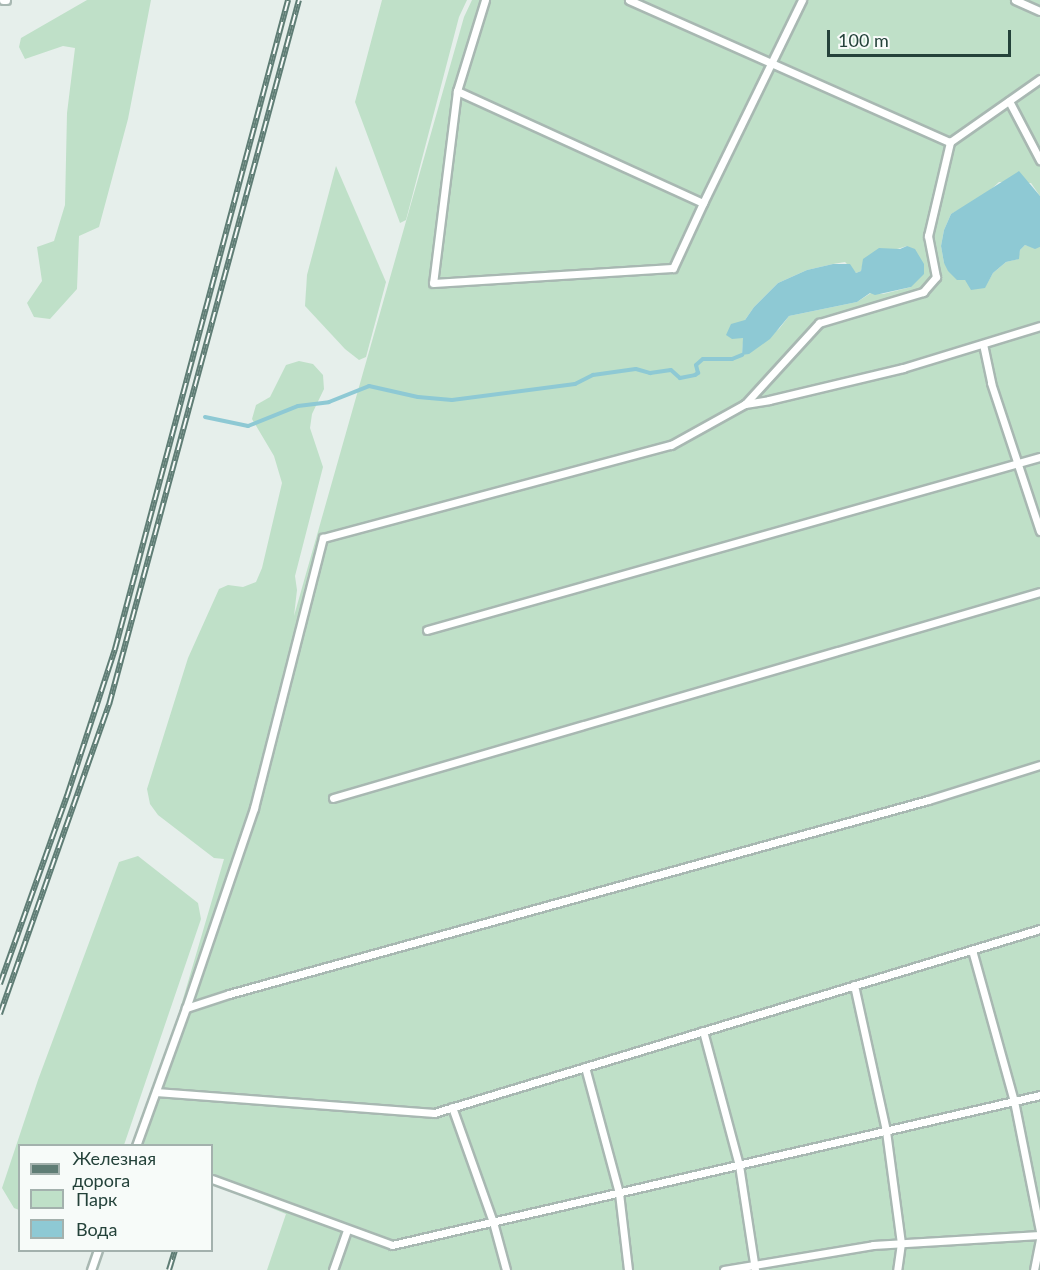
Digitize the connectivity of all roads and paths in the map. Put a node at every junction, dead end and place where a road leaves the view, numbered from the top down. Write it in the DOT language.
graph roads {
  1 [pos="485,0"];
  2 [pos="629,0"];
  3 [pos="802,0"];
  4 [pos="1015,0"];
  5 [pos="1040,11"];
  6 [pos="769,63"];
  7 [pos="1040,79"];
  8 [pos="457,91"];
  9 [pos="1009,101"];
  10 [pos="950,142"];
  11 [pos="1040,160"];
  12 [pos="704,203"];
  13 [pos="1040,326"];
  14 [pos="983,344"];
  15 [pos="745,404"];
  16 [pos="1040,457"];
  17 [pos="1018,464"];
  18 [pos="1040,531"];
  19 [pos="1040,592"];
  20 [pos="427,630"];
  21 [pos="1040,765"];
  22 [pos="333,798"];
  23 [pos="1040,929"];
  24 [pos="972,950"];
  25 [pos="854,985"];
  26 [pos="186,1008"];
  27 [pos="703,1031"];
  28 [pos="585,1067"];
  29 [pos="156,1092"];
  30 [pos="1040,1095"];
  31 [pos="1014,1101"];
  32 [pos="452,1107"];
  33 [pos="886,1131"];
  34 [pos="137,1144"];
  35 [pos="739,1165"];
  36 [pos="213,1179"];
  37 [pos="619,1193"];
  38 [pos="493,1222"];
  39 [pos="347,1230"];
  40 [pos="1040,1235"];
  41 [pos="901,1243"];
  42 [pos="98,1252"];
  43 [pos="756,1267"];
  44 [pos="91,1270"];
  45 [pos="333,1270"];
  46 [pos="506,1270"];
  47 [pos="628,1270"];
  48 [pos="724,1270"];
  49 [pos="897,1270"];
  50 [pos="1034,1270"];
  1 -- 8 [label="lane"];
  2 -- 6 [label="lane"];
  3 -- 6 [label="lane"];
  4 -- 5 [label="lane"];
  6 -- 10 [label="lane"];
  6 -- 12 [label="lane"];
  7 -- 9 [label="lane"];
  8 -- 12 [label="lane"];
  8 -- 12 [label="lane"];
  9 -- 10 [label="lane"];
  9 -- 11 [label="lane"];
  10 -- 15 [label="lane"];
  13 -- 14 [label="lane"];
  14 -- 15 [label="lane"];
  14 -- 17 [label="lane"];
  15 -- 26 [label="lane"];
  16 -- 17 [label="lane"];
  17 -- 18 [label="lane"];
  17 -- 20 [label="lane"];
  19 -- 22 [label="lane"];
  21 -- 26 [label="lane"];
  23 -- 24 [label="lane"];
  24 -- 25 [label="lane"];
  24 -- 31 [label="lane"];
  25 -- 27 [label="lane"];
  25 -- 33 [label="lane"];
  26 -- 29 [label="lane"];
  27 -- 28 [label="lane"];
  27 -- 35 [label="lane"];
  28 -- 32 [label="lane"];
  28 -- 37 [label="lane"];
  29 -- 32 [label="lane"];
  29 -- 34 [label="lane"];
  30 -- 31 [label="lane"];
  31 -- 33 [label="lane"];
  31 -- 40 [label="lane"];
  32 -- 38 [label="lane"];
  33 -- 35 [label="lane"];
  33 -- 41 [label="lane"];
  35 -- 37 [label="lane"];
  35 -- 43 [label="lane"];
  36 -- 39 [label="lane"];
  37 -- 38 [label="lane"];
  37 -- 47 [label="lane"];
  38 -- 39 [label="lane"];
  38 -- 46 [label="lane"];
  39 -- 45 [label="lane"];
  40 -- 41 [label="lane"];
  40 -- 50 [label="lane"];
  41 -- 43 [label="lane"];
  41 -- 49 [label="lane"];
  42 -- 44 [label="lane"];
  43 -- 48 [label="lane"];
}
